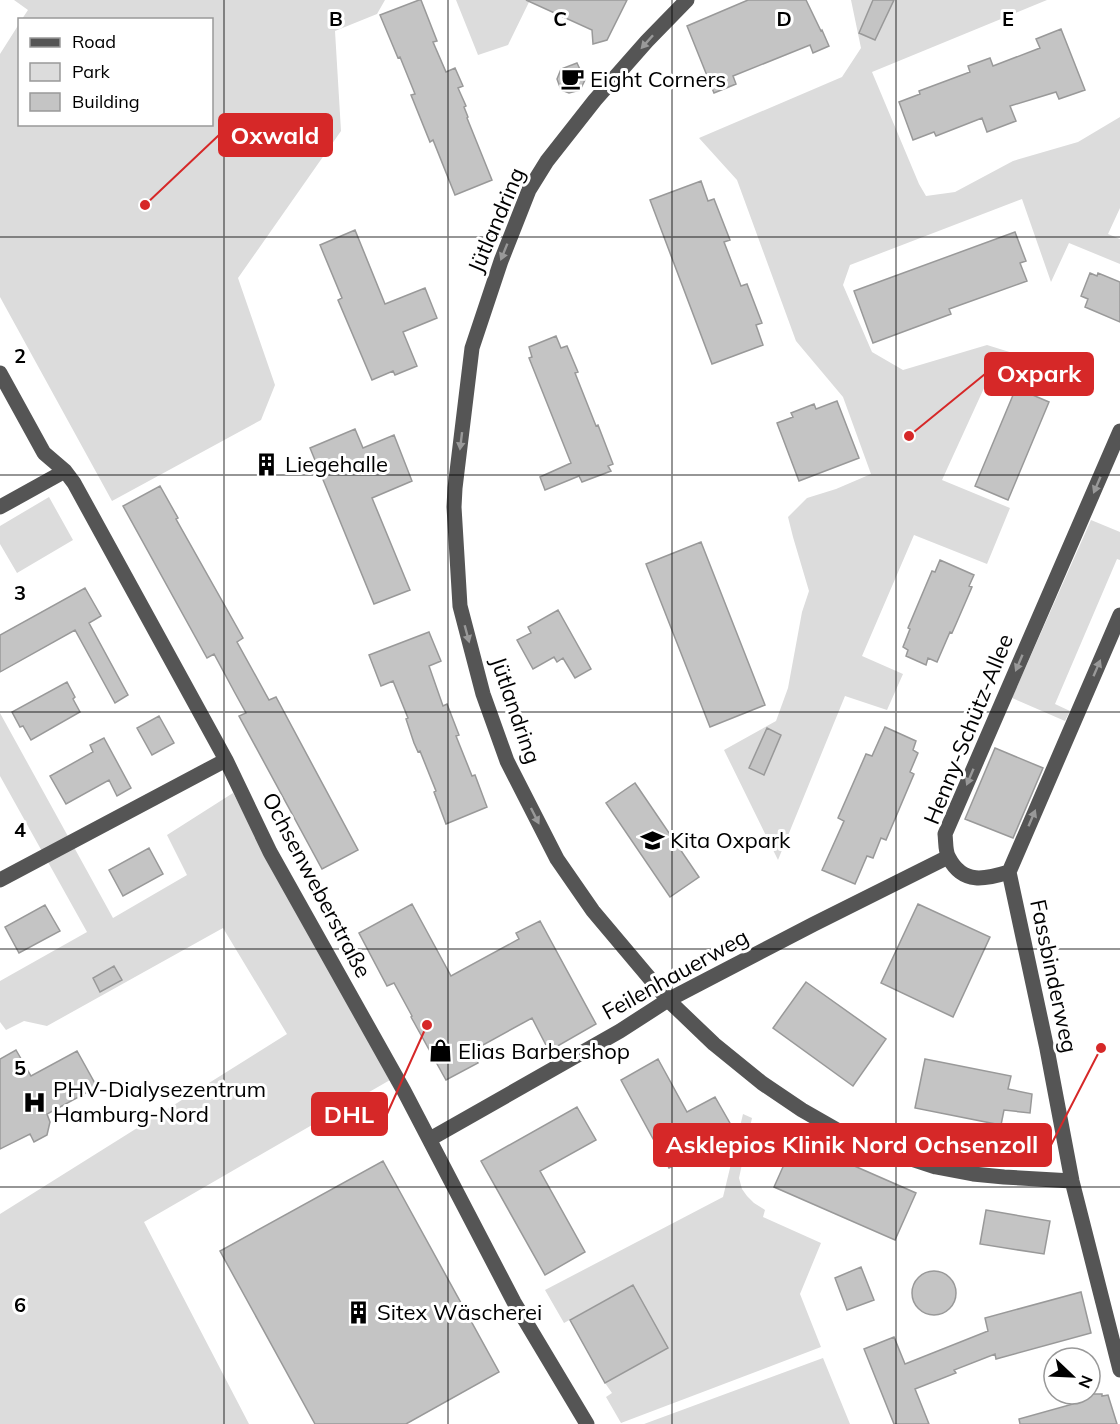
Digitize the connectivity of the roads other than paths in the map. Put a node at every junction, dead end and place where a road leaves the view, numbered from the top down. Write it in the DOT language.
graph roads {
  1 [pos="687,0"];
  2 [pos="0,373"];
  3 [pos="1120,431"];
  4 [pos="65,471"];
  5 [pos="0,507"];
  6 [pos="1120,615"];
  7 [pos="226,760"];
  8 [pos="948,857"];
  9 [pos="1009,872"];
  10 [pos="0,880"];
  11 [pos="668,1000"];
  12 [pos="430,1138"];
  13 [pos="1072,1181"];
  14 [pos="1120,1370"];
  15 [pos="587,1424"];
  1 -- 11 [label="street, Jütlandring, one-way"];
  2 -- 4 [label="street, Ochsenweberstraße"];
  3 -- 8 [label="street, Henny-Schütz-Allee, one-way"];
  4 -- 5 [label="street"];
  4 -- 7 [label="street, Ochsenweberstraße"];
  9 -- 6 [label="street, one-way"];
  7 -- 10 [label="street"];
  7 -- 12 [label="street, Ochsenweberstraße"];
  8 -- 9 [label="street, Henny-Schütz-Allee"];
  8 -- 11 [label="street, Feilenhauerweg"];
  9 -- 13 [label="street, Fassbinderweg"];
  11 -- 12 [label="street, Feilenhauerweg"];
  11 -- 13 [label="street, Jütlandring"];
  12 -- 15 [label="street, Ochsenweberstraße"];
  13 -- 14 [label="street, Fassbinderweg"];
}
